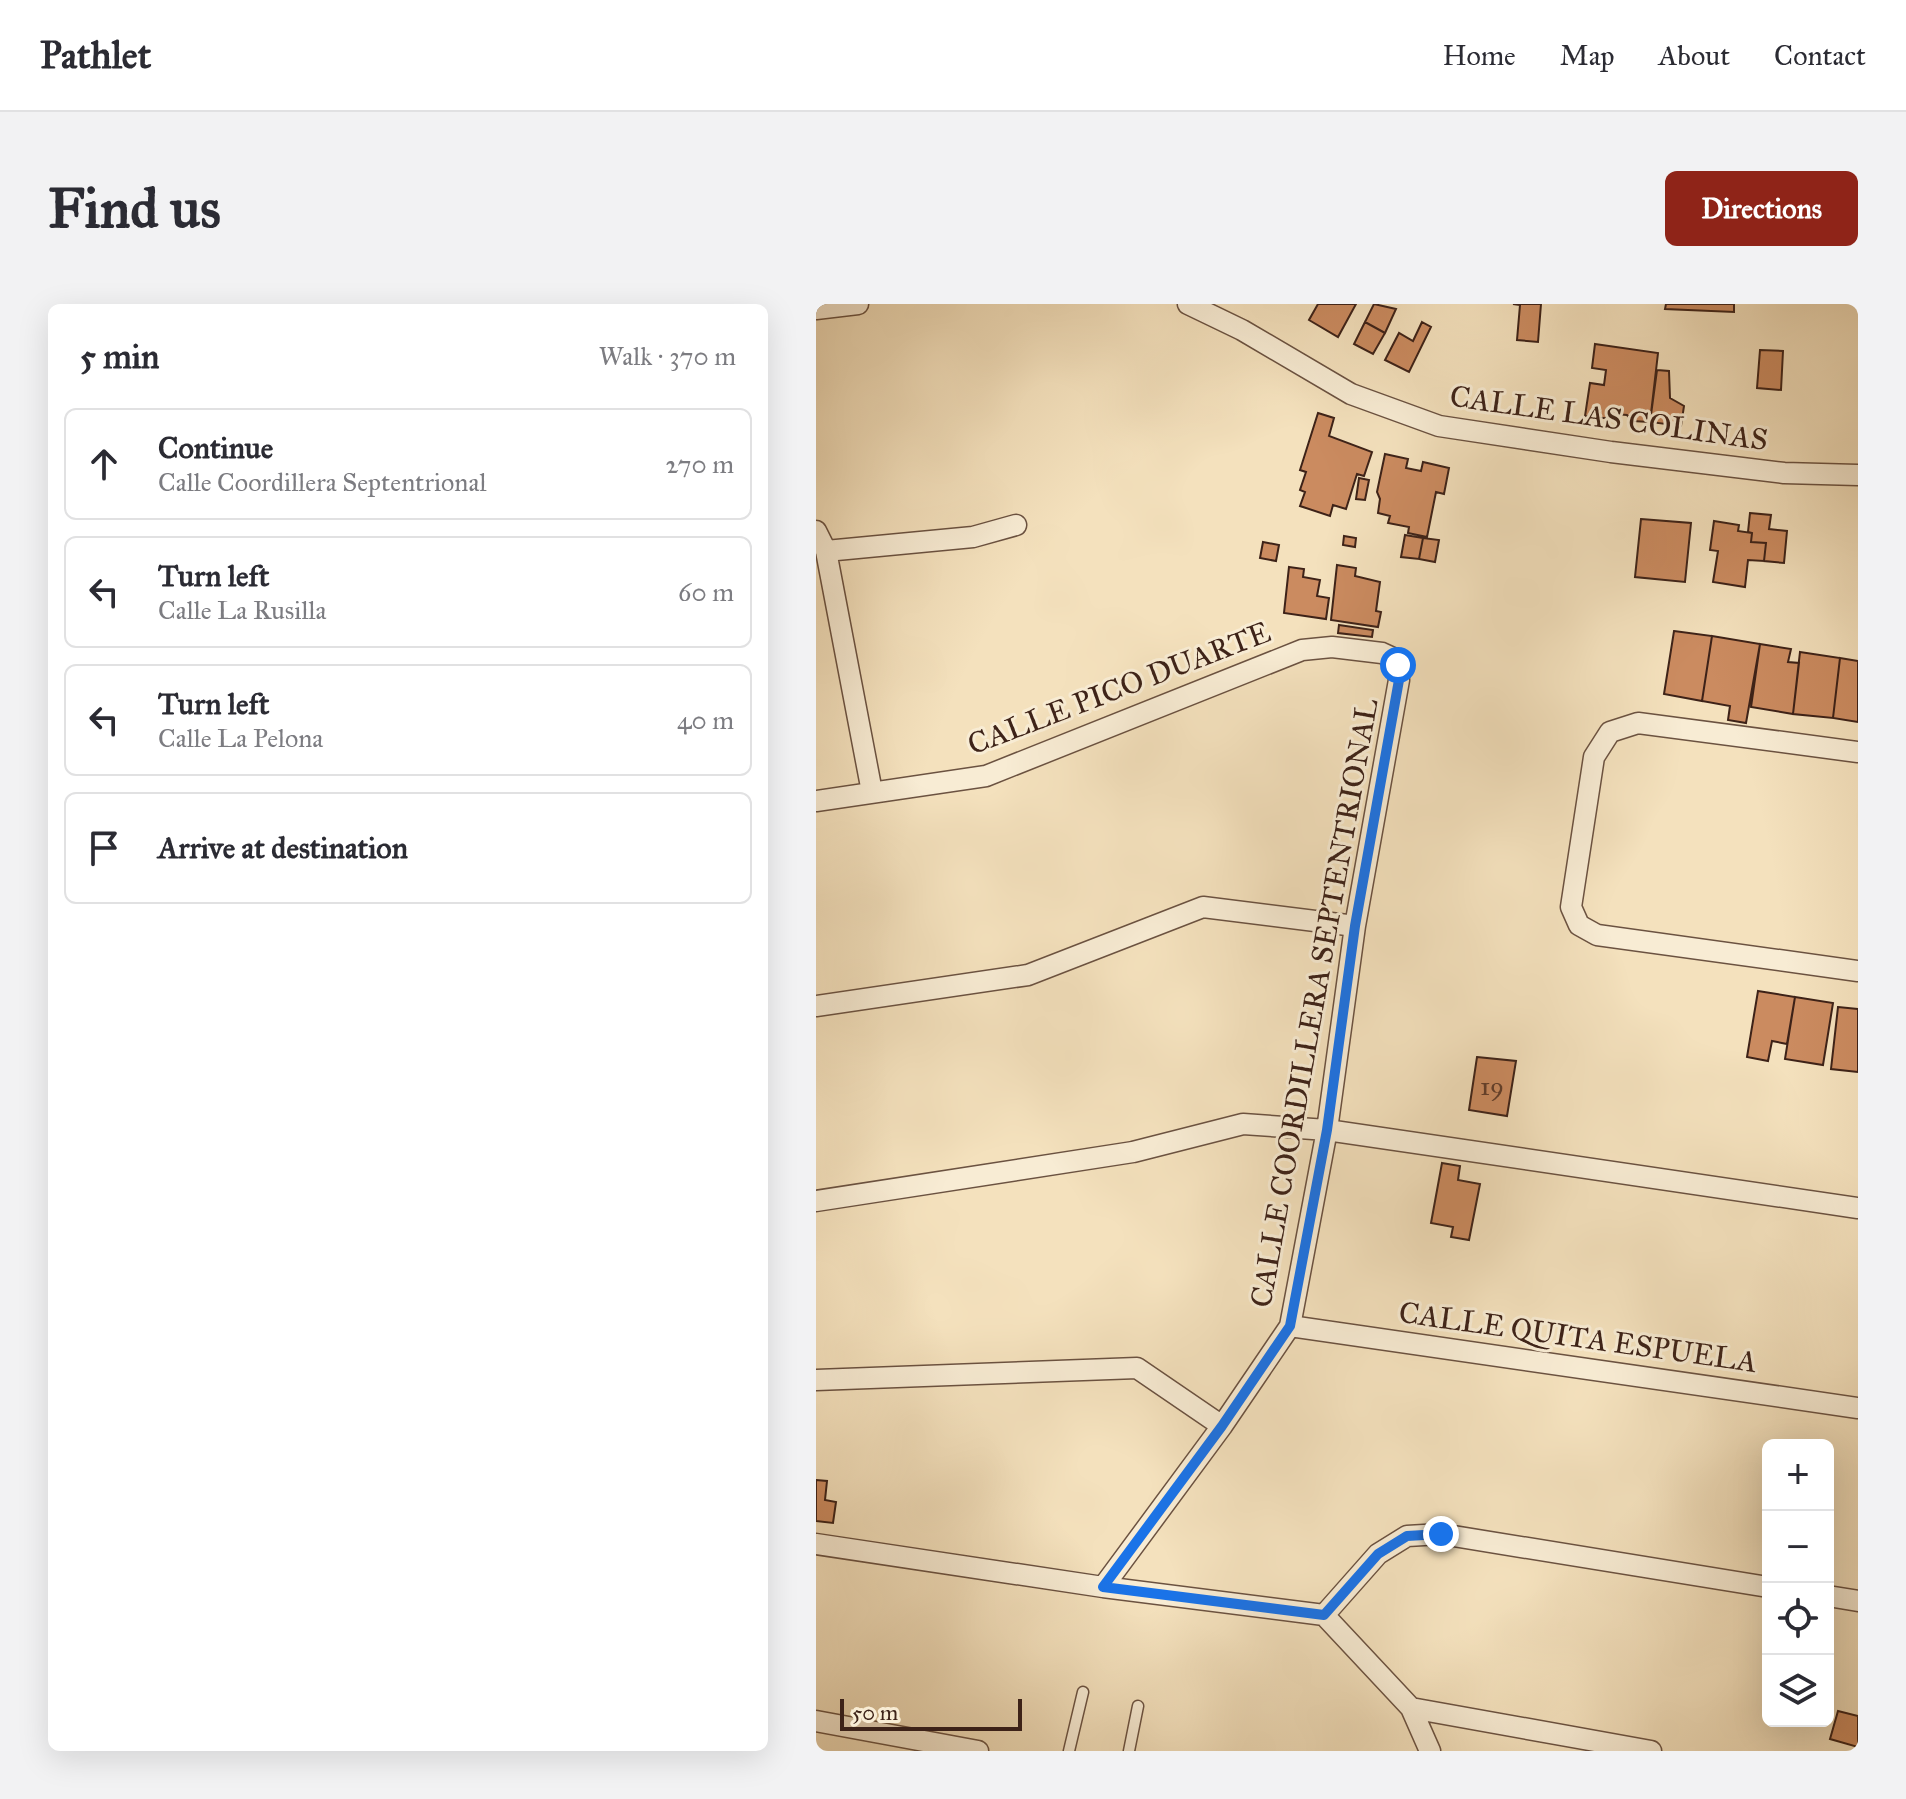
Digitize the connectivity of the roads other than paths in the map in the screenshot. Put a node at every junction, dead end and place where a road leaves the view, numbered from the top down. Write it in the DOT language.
graph roads {
  1 [pos="858,304"];
  2 [pos="1188,304"];
  3 [pos="1214,304"];
  4 [pos="816,309"];
  5 [pos="1242,330"];
  6 [pos="1858,475"];
  7 [pos="1016,525"];
  8 [pos="816,531"];
  9 [pos="826,551"];
  10 [pos="1395,659"];
  11 [pos="1858,752"];
  12 [pos="872,792"];
  13 [pos="816,801"];
  14 [pos="1355,926"];
  15 [pos="1858,971"];
  16 [pos="816,1006"];
  17 [pos="1327,1130"];
  18 [pos="816,1201"];
  19 [pos="1858,1208"];
  20 [pos="1290,1326"];
  21 [pos="816,1380"];
  22 [pos="1858,1408"];
  23 [pos="1222,1426"];
  24 [pos="816,1544"];
  25 [pos="1762,1586"];
  26 [pos="1103,1587"];
  27 [pos="1834,1597"];
  28 [pos="1858,1601"];
  29 [pos="1324,1615"];
  30 [pos="1083,1692"];
  31 [pos="1138,1706"];
  32 [pos="1411,1708"];
  33 [pos="816,1721"];
  34 [pos="868,1741"];
  35 [pos="978,1751"];
  36 [pos="1069,1751"];
  37 [pos="1129,1751"];
  38 [pos="1430,1751"];
  39 [pos="1651,1751"];
  1 -- 4 [label="street"];
  2 -- 5 [label="street, CALLE LAS COLINAS"];
  3 -- 5 [label="street"];
  5 -- 6 [label="street, CALLE LAS COLINAS"];
  7 -- 9 [label="street"];
  8 -- 9 [label="street"];
  9 -- 12 [label="street"];
  10 -- 12 [label="street, CALLE PICO DUARTE"];
  10 -- 14 [label="street, CALLE COORDILLERA SEPTENTRIONAL"];
  11 -- 15 [label="street"];
  12 -- 13 [label="street, CALLE PICO DUARTE"];
  14 -- 16 [label="street"];
  14 -- 17 [label="street, CALLE COORDILLERA SEPTENTRIONAL"];
  17 -- 18 [label="street"];
  17 -- 19 [label="street"];
  17 -- 20 [label="street, CALLE COORDILLERA SEPTENTRIONAL"];
  20 -- 22 [label="street, CALLE QUITA ESPUELA"];
  20 -- 23 [label="street, CALLE COORDILLERA SEPTENTRIONAL"];
  21 -- 23 [label="street"];
  23 -- 26 [label="street, CALLE COORDILLERA SEPTENTRIONAL"];
  24 -- 26 [label="street"];
  25 -- 29 [label="street"];
  26 -- 29 [label="street"];
  27 -- 28 [label="street"];
  29 -- 32 [label="street"];
  30 -- 36 [label="lane"];
  31 -- 37 [label="lane"];
  32 -- 38 [label="street"];
  32 -- 39 [label="street"];
  33 -- 34 [label="street"];
  34 -- 35 [label="street"];
}
